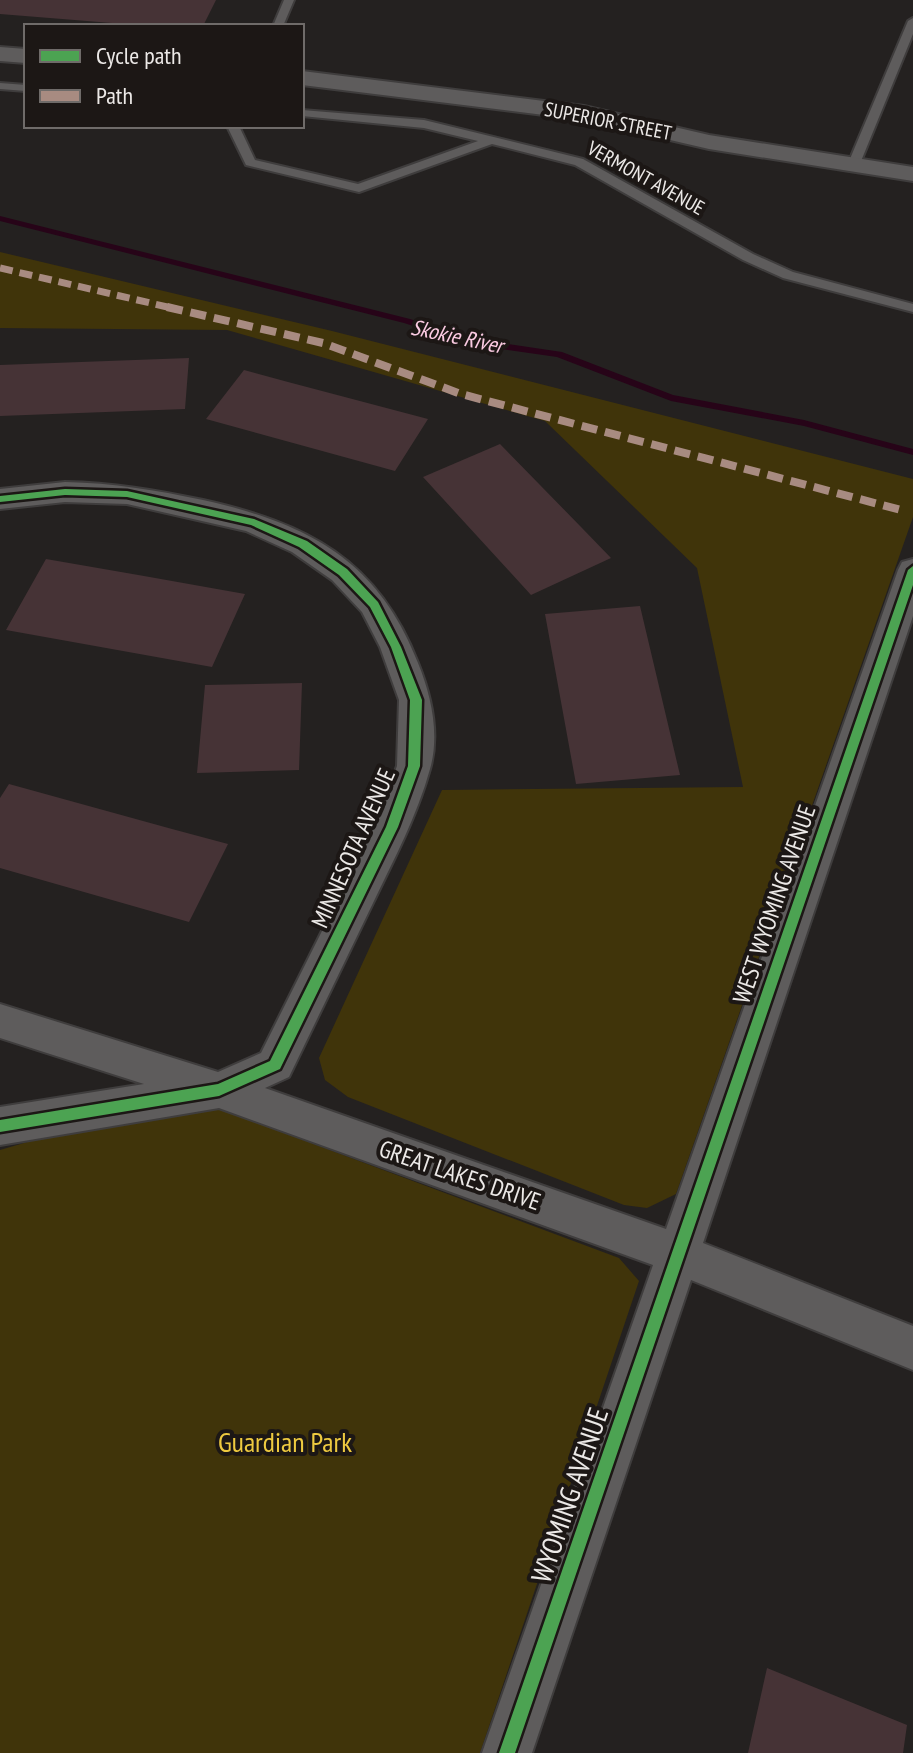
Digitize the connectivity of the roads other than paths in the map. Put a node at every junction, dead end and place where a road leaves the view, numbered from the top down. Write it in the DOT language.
graph roads {
  1 [pos="289,0"];
  2 [pos="913,21"];
  3 [pos="279,24"];
  4 [pos="0,54"];
  5 [pos="24,56"];
  6 [pos="304,78"];
  7 [pos="0,86"];
  8 [pos="24,88"];
  9 [pos="304,113"];
  10 [pos="234,128"];
  11 [pos="493,139"];
  12 [pos="853,166"];
  13 [pos="913,174"];
  14 [pos="913,308"];
  15 [pos="0,499"];
  16 [pos="913,570"];
  17 [pos="0,1021"];
  18 [pos="219,1090"];
  19 [pos="0,1126"];
  20 [pos="677,1252"];
  21 [pos="913,1348"];
  22 [pos="507,1753"];
  1 -- 3 [label="lane"];
  2 -- 12 [label="lane"];
  4 -- 5 [label="street"];
  6 -- 12 [label="street, SUPERIOR STREET"];
  7 -- 8 [label="lane"];
  9 -- 11 [label="lane, VERMONT AVENUE"];
  10 -- 11 [label="lane"];
  11 -- 14 [label="lane, VERMONT AVENUE"];
  12 -- 13 [label="street, SUPERIOR STREET"];
  15 -- 18 [label="street, MINNESOTA AVENUE"];
  16 -- 20 [label="street, WEST WYOMING AVENUE"];
  17 -- 18 [label="street, GREAT LAKES DRIVE"];
  18 -- 19 [label="street"];
  18 -- 20 [label="street, GREAT LAKES DRIVE"];
  20 -- 21 [label="street, GREAT LAKES DRIVE"];
  20 -- 22 [label="street, WYOMING AVENUE"];
}
